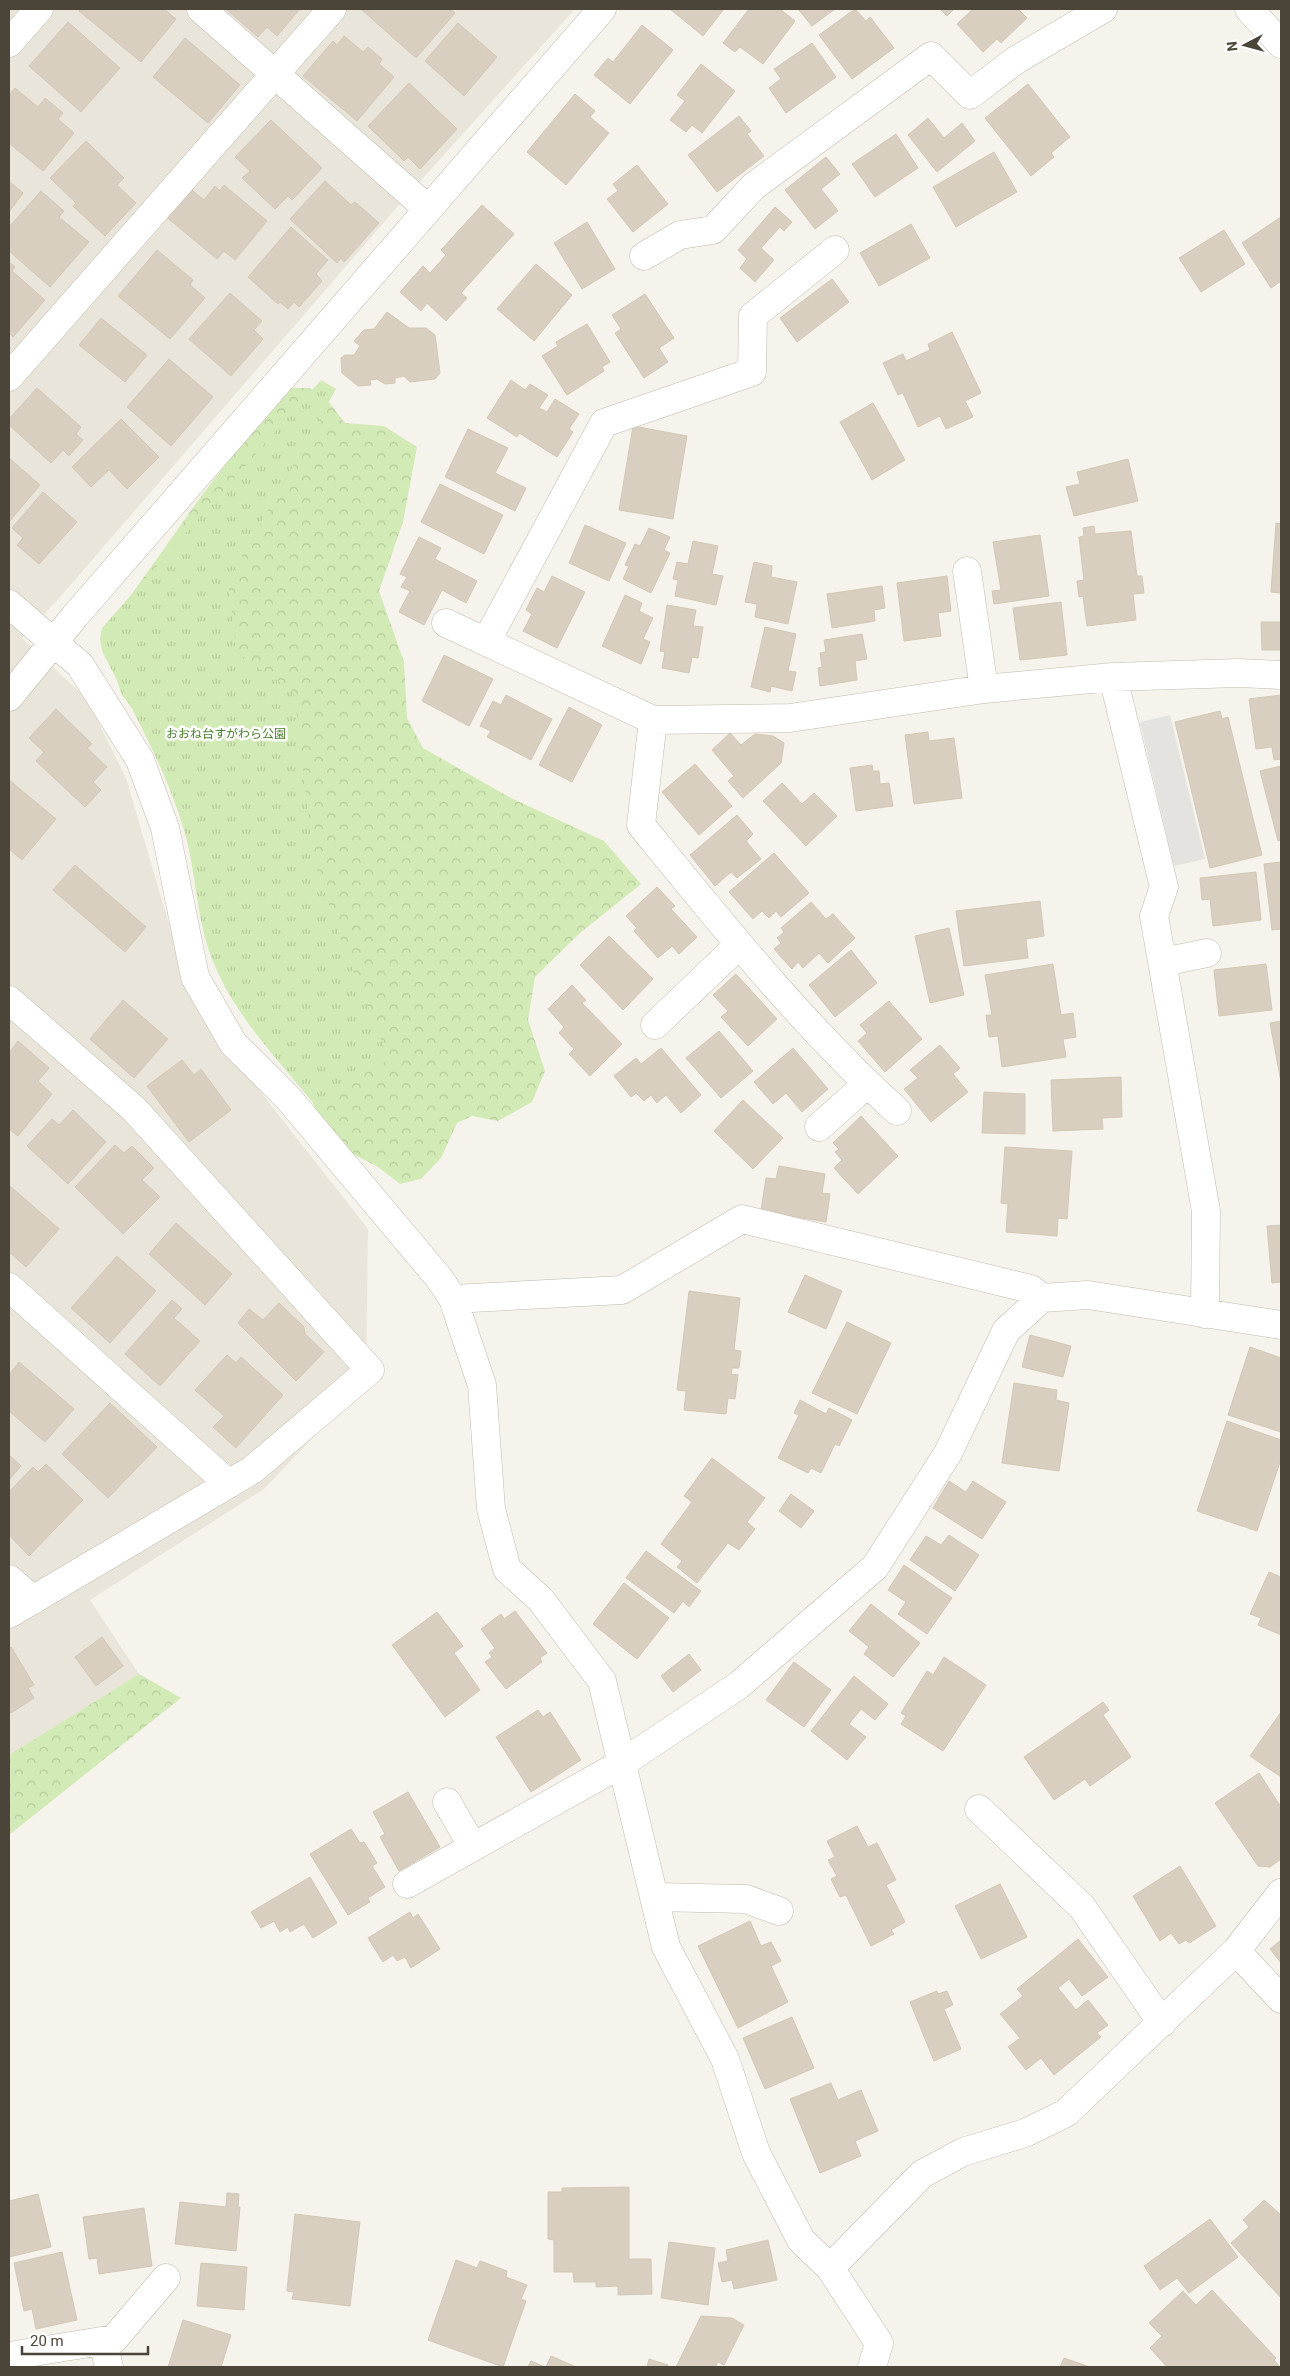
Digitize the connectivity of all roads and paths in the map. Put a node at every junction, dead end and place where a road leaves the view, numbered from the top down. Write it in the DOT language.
graph roads {
  1 [pos="39,9"];
  2 [pos="201,9"];
  3 [pos="332,9"];
  4 [pos="602,9"];
  5 [pos="1103,9"];
  6 [pos="1249,9"];
  7 [pos="9,43"];
  8 [pos="1281,44"];
  9 [pos="276,75"];
  10 [pos="428,209"];
  11 [pos="835,250"];
  12 [pos="644,256"];
  13 [pos="9,378"];
  14 [pos="967,572"];
  15 [pos="9,604"];
  16 [pos="446,623"];
  17 [pos="53,642"];
  18 [pos="486,642"];
  19 [pos="1281,675"];
  20 [pos="1113,677"];
  21 [pos="984,689"];
  22 [pos="9,697"];
  23 [pos="653,720"];
  24 [pos="739,946"];
  25 [pos="1207,953"];
  26 [pos="1163,962"];
  27 [pos="9,1000"];
  28 [pos="655,1024"];
  29 [pos="867,1084"];
  30 [pos="897,1111"];
  31 [pos="819,1127"];
  32 [pos="9,1287"];
  33 [pos="1042,1298"];
  34 [pos="453,1299"];
  35 [pos="1205,1314"];
  36 [pos="1281,1325"];
  37 [pos="229,1484"];
  38 [pos="9,1579"];
  39 [pos="32,1600"];
  40 [pos="9,1614"];
  41 [pos="621,1764"];
  42 [pos="447,1802"];
  43 [pos="979,1809"];
  44 [pos="473,1847"];
  45 [pos="407,1884"];
  46 [pos="1281,1893"];
  47 [pos="654,1897"];
  48 [pos="780,1911"];
  49 [pos="1236,1952"];
  50 [pos="1281,1999"];
  51 [pos="1162,2023"];
  52 [pos="830,2268"];
  53 [pos="166,2278"];
  54 [pos="106,2355"];
  55 [pos="9,2356"];
  56 [pos="872,2367"];
  1 -- 7 [label="street"];
  2 -- 9 [label="street"];
  3 -- 9 [label="street"];
  4 -- 10 [label="street"];
  5 -- 12 [label="street"];
  6 -- 8 [label="street"];
  9 -- 10 [label="street"];
  9 -- 13 [label="street"];
  10 -- 17 [label="street"];
  11 -- 18 [label="street"];
  14 -- 21 [label="street"];
  15 -- 17 [label="street"];
  16 -- 18 [label="street"];
  17 -- 22 [label="street"];
  17 -- 34 [label="street"];
  18 -- 23 [label="street"];
  19 -- 20 [label="street"];
  20 -- 21 [label="street"];
  20 -- 26 [label="street"];
  21 -- 23 [label="street"];
  23 -- 24 [label="street"];
  24 -- 28 [label="street"];
  24 -- 29 [label="street"];
  25 -- 26 [label="street"];
  26 -- 35 [label="street"];
  27 -- 37 [label="street"];
  29 -- 30 [label="street"];
  29 -- 31 [label="street"];
  32 -- 37 [label="street"];
  33 -- 34 [label="street"];
  33 -- 35 [label="street"];
  33 -- 41 [label="street"];
  34 -- 41 [label="street"];
  35 -- 36 [label="street"];
  37 -- 39 [label="street"];
  38 -- 39 [label="street"];
  39 -- 40 [label="street"];
  41 -- 44 [label="street"];
  41 -- 47 [label="street"];
  42 -- 44 [label="street"];
  43 -- 51 [label="street"];
  44 -- 45 [label="street"];
  46 -- 49 [label="street"];
  47 -- 48 [label="street"];
  47 -- 52 [label="street"];
  49 -- 50 [label="street"];
  49 -- 51 [label="street"];
  51 -- 52 [label="street"];
  52 -- 56 [label="street"];
  53 -- 54 [label="street"];
  54 -- 55 [label="street"];
}
